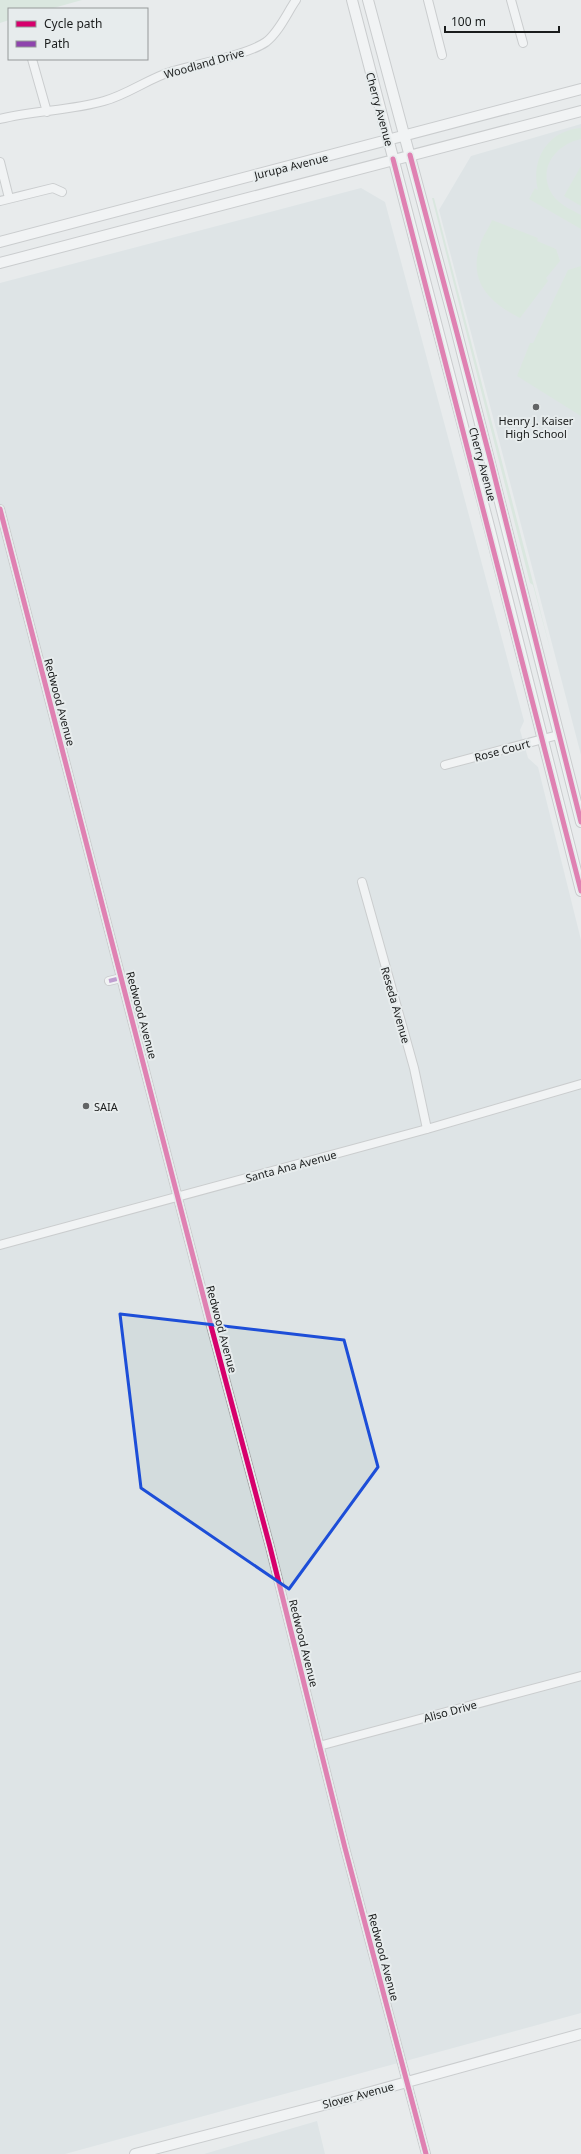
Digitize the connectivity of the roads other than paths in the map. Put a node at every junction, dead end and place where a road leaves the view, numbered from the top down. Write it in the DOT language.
graph roads {
  1 [pos="296,0"];
  2 [pos="352,0"];
  3 [pos="368,0"];
  4 [pos="428,0"];
  5 [pos="511,0"];
  6 [pos="523,43"];
  7 [pos="442,55"];
  8 [pos="32,60"];
  9 [pos="581,89"];
  10 [pos="581,111"];
  11 [pos="47,112"];
  12 [pos="0,119"];
  13 [pos="406,137"];
  14 [pos="389,141"];
  15 [pos="410,155"];
  16 [pos="393,159"];
  17 [pos="0,162"];
  18 [pos="62,192"];
  19 [pos="9,198"];
  20 [pos="0,201"];
  21 [pos="0,242"];
  22 [pos="0,263"];
  23 [pos="0,509"];
  24 [pos="558,735"];
  25 [pos="543,739"];
  26 [pos="446,765"];
  27 [pos="581,822"];
  28 [pos="362,882"];
  29 [pos="581,891"];
  30 [pos="122,978"];
  31 [pos="108,981"];
  32 [pos="581,1084"];
  33 [pos="427,1129"];
  34 [pos="178,1196"];
  35 [pos="0,1245"];
  36 [pos="581,1676"];
  37 [pos="319,1746"];
  38 [pos="581,2034"];
  39 [pos="407,2082"];
  40 [pos="135,2154"];
  41 [pos="426,2154"];
  1 -- 11 [label="street, Woodland Drive"];
  2 -- 14 [label="main road, Cherry Avenue"];
  3 -- 13 [label="main road, Cherry Avenue"];
  4 -- 7 [label="street"];
  5 -- 6 [label="street"];
  8 -- 11 [label="street"];
  9 -- 13 [label="main road, Jurupa Avenue"];
  10 -- 15 [label="main road, Jurupa Avenue"];
  11 -- 12 [label="street, Woodland Drive"];
  13 -- 14 [label="main road, Jurupa Avenue"];
  13 -- 15 [label="main road, Cherry Avenue"];
  14 -- 16 [label="main road, Cherry Avenue"];
  14 -- 21 [label="main road, Jurupa Avenue"];
  15 -- 16 [label="main road, Jurupa Avenue"];
  15 -- 24 [label="main road, Cherry Avenue"];
  16 -- 22 [label="main road, Jurupa Avenue"];
  16 -- 25 [label="main road, Cherry Avenue"];
  17 -- 19 [label="street"];
  18 -- 19 [label="street"];
  19 -- 20 [label="street"];
  23 -- 30 [label="street, Redwood Avenue"];
  24 -- 25 [label="street, Rose Court"];
  24 -- 27 [label="main road, Cherry Avenue"];
  25 -- 26 [label="street, Rose Court"];
  25 -- 29 [label="main road, Cherry Avenue"];
  28 -- 33 [label="street, Reseda Avenue"];
  30 -- 31 [label="street"];
  30 -- 34 [label="street, Redwood Avenue"];
  32 -- 33 [label="street, Santa Ana Avenue"];
  33 -- 34 [label="street, Santa Ana Avenue"];
  34 -- 35 [label="street, Santa Ana Avenue"];
  34 -- 37 [label="street, Redwood Avenue"];
  36 -- 37 [label="street, Aliso Drive"];
  37 -- 39 [label="street, Redwood Avenue"];
  38 -- 39 [label="main road, Slover Avenue"];
  39 -- 40 [label="main road, Slover Avenue"];
  39 -- 41 [label="street, Redwood Avenue"];
}
